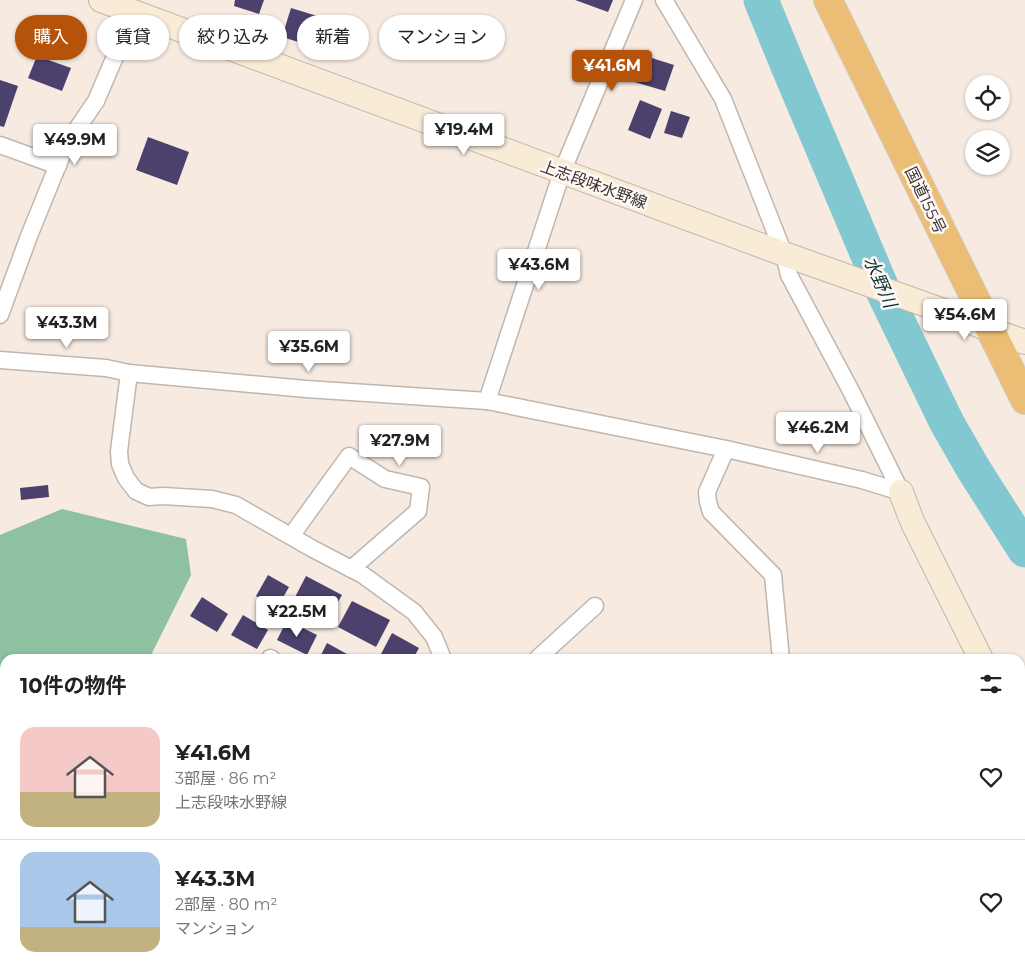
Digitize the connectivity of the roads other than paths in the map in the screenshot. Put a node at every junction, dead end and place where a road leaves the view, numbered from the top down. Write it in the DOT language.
graph roads {
  1 [pos="101,0"];
  2 [pos="634,0"];
  3 [pos="664,0"];
  4 [pos="828,0"];
  5 [pos="138,6"];
  6 [pos="0,145"];
  7 [pos="58,166"];
  8 [pos="562,172"];
  9 [pos="784,254"];
  10 [pos="0,316"];
  11 [pos="990,330"];
  12 [pos="1025,342"];
  13 [pos="0,360"];
  14 [pos="129,373"];
  15 [pos="1025,400"];
  16 [pos="486,401"];
  17 [pos="726,449"];
  18 [pos="901,492"];
  19 [pos="291,536"];
  20 [pos="351,568"];
  21 [pos="595,606"];
  22 [pos="441,654"];
  23 [pos="542,654"];
  24 [pos="780,654"];
  25 [pos="979,654"];
  1 -- 5 [label="street, 上志段味水野線"];
  2 -- 8 [label="street"];
  3 -- 9 [label="street"];
  4 -- 11 [label="highway, 国道155号"];
  5 -- 7 [label="street"];
  5 -- 8 [label="street, 上志段味水野線"];
  6 -- 7 [label="street"];
  7 -- 10 [label="street"];
  8 -- 9 [label="street, 上志段味水野線"];
  8 -- 16 [label="street"];
  9 -- 11 [label="street, 上志段味水野線"];
  9 -- 18 [label="street"];
  11 -- 12 [label="street, 上志段味水野線"];
  11 -- 15 [label="highway, 国道155号"];
  13 -- 14 [label="street"];
  14 -- 16 [label="street"];
  14 -- 19 [label="street"];
  16 -- 17 [label="street"];
  17 -- 18 [label="street"];
  17 -- 24 [label="street"];
  18 -- 25 [label="street"];
  19 -- 20 [label="street"];
  19 -- 20 [label="street"];
  20 -- 22 [label="street"];
  21 -- 23 [label="street"];
}
